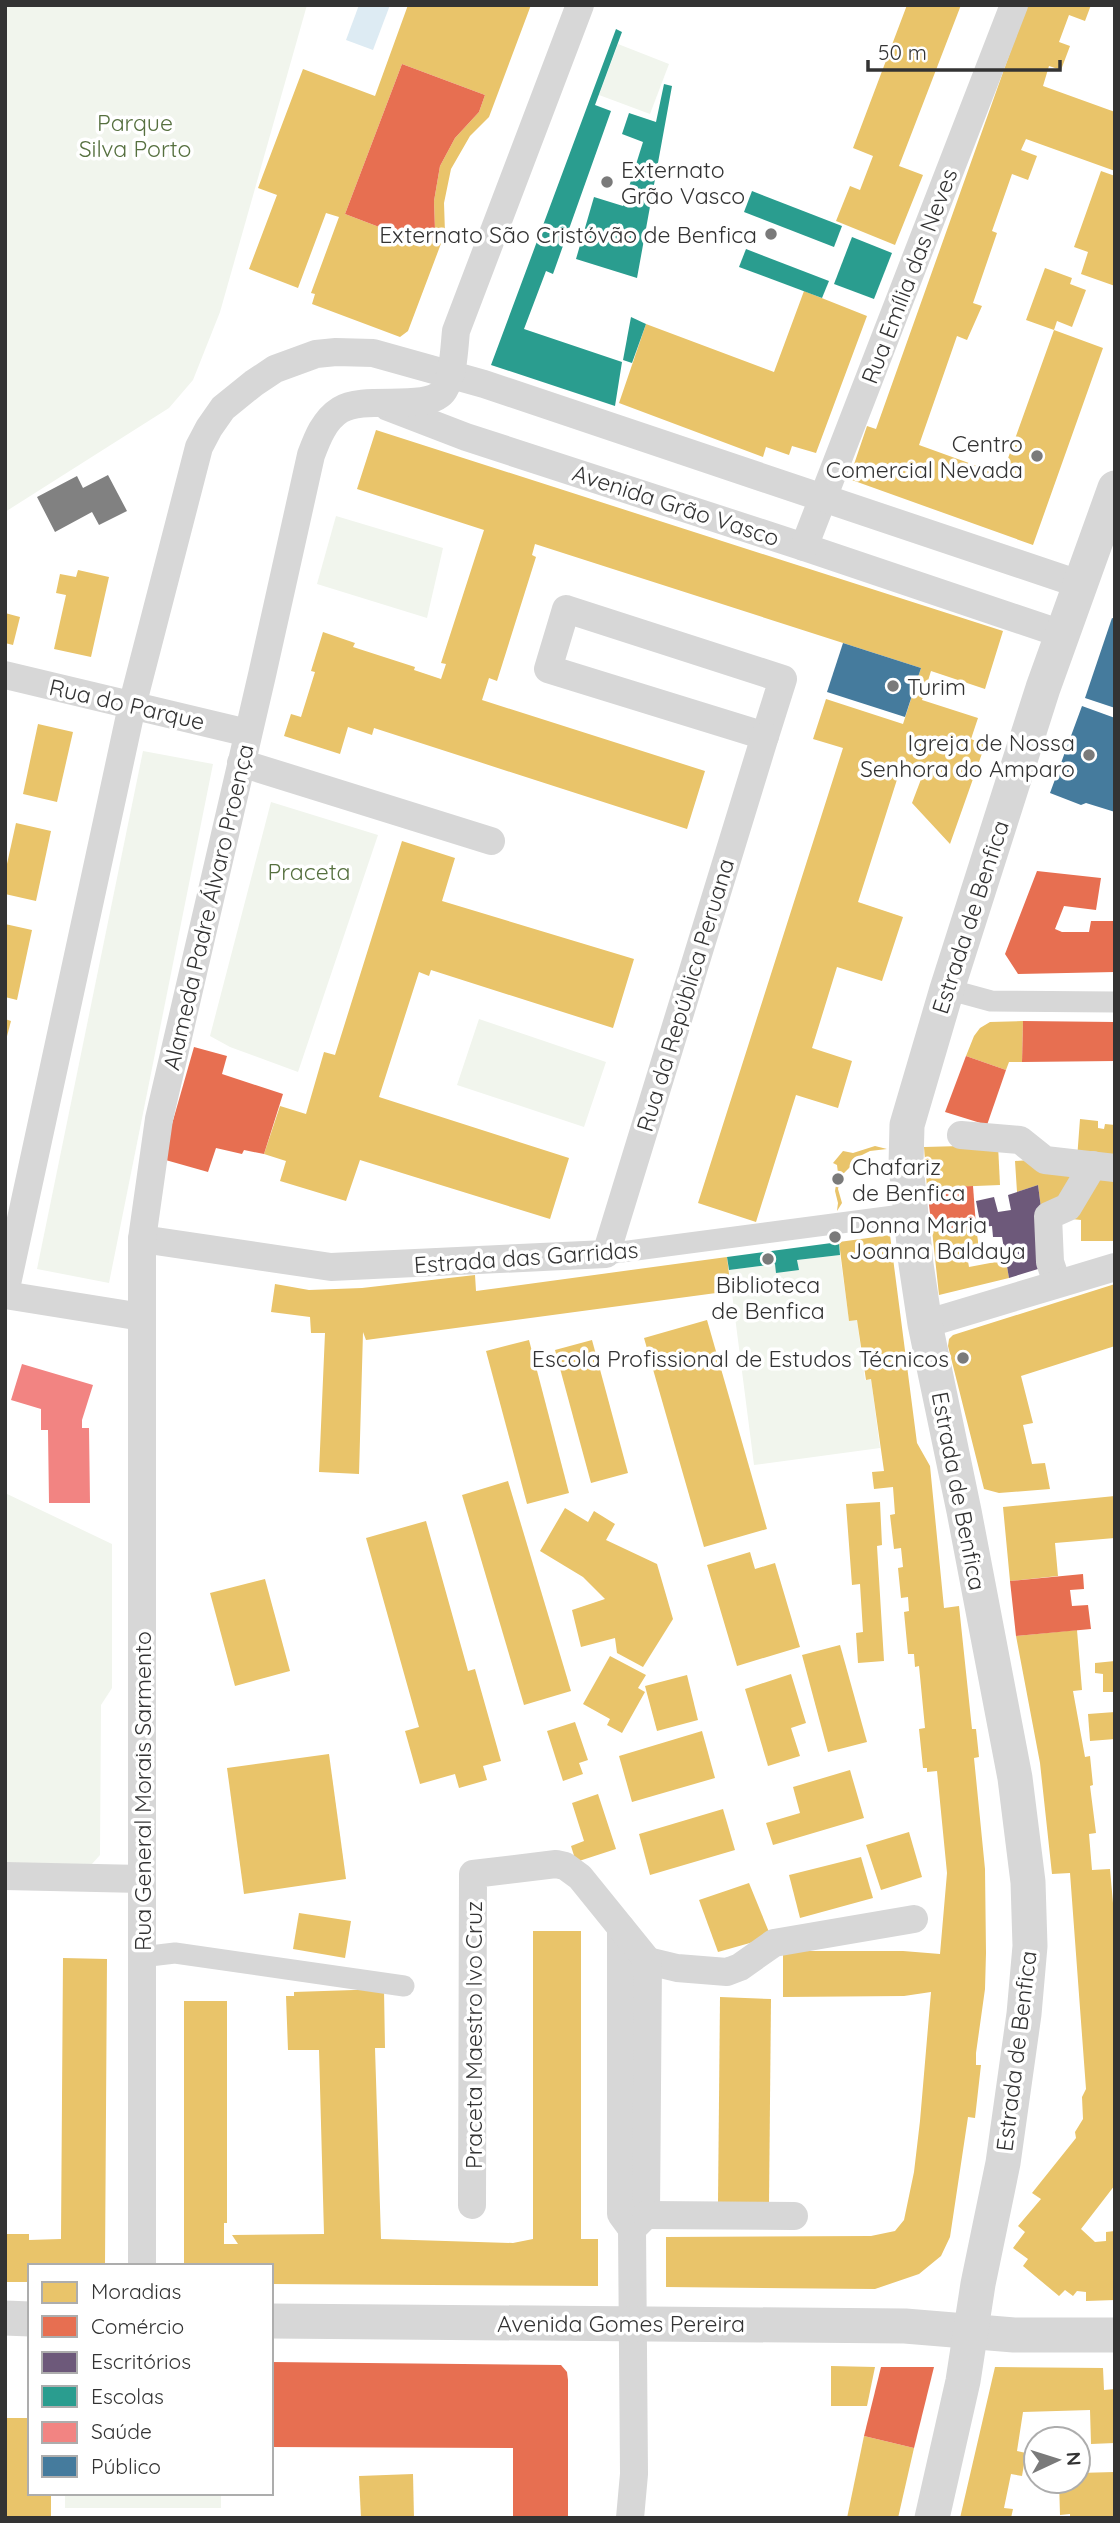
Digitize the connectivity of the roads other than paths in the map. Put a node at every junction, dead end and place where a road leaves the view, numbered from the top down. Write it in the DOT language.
graph roads {
  1 [pos="580,5"];
  2 [pos="1014,5"];
  3 [pos="451,374"];
  4 [pos="376,402"];
  5 [pos="1115,488"];
  6 [pos="823,498"];
  7 [pos="804,547"];
  8 [pos="1079,584"];
  9 [pos="1062,634"];
  10 [pos="5,675"];
  11 [pos="132,706"];
  12 [pos="248,733"];
  13 [pos="765,736"];
  14 [pos="241,763"];
  15 [pos="491,841"];
  16 [pos="947,989"];
  17 [pos="1115,1002"];
  18 [pos="961,1135"];
  19 [pos="1104,1167"];
  20 [pos="909,1214"];
  21 [pos="142,1239"];
  22 [pos="606,1254"];
  23 [pos="1113,1267"];
  24 [pos="1057,1283"];
  25 [pos="5,1294"];
  26 [pos="142,1317"];
  27 [pos="925,1324"];
  28 [pos="5,1877"];
  29 [pos="142,1879"];
  30 [pos="914,1919"];
  31 [pos="621,1928"];
  32 [pos="141,1957"];
  33 [pos="648,1961"];
  34 [pos="404,1986"];
  35 [pos="472,2204"];
  36 [pos="794,2216"];
  37 [pos="639,2222"];
  38 [pos="142,2264"];
  39 [pos="5,2318"];
  40 [pos="28,2319"];
  41 [pos="273,2320"];
  42 [pos="632,2323"];
  43 [pos="970,2331"];
  44 [pos="1115,2336"];
  45 [pos="629,2518"];
  46 [pos="932,2518"];
  1 -- 3 [label="street"];
  2 -- 6 [label="street, Rua Emília das Neves"];
  3 -- 4 [label="street"];
  3 -- 6 [label="street"];
  3 -- 11 [label="street"];
  4 -- 7 [label="street, Avenida Grão Vasco"];
  4 -- 12 [label="street, Alameda Padre Álvaro Proença"];
  5 -- 8 [label="street, Estrada de Benfica"];
  6 -- 7 [label="street, Rua Emília das Neves"];
  6 -- 8 [label="street"];
  7 -- 9 [label="street, Avenida Grão Vasco"];
  8 -- 9 [label="street, Estrada de Benfica"];
  9 -- 16 [label="street, Estrada de Benfica"];
  10 -- 11 [label="street, Rua do Parque"];
  11 -- 12 [label="street, Rua do Parque"];
  11 -- 25 [label="street"];
  12 -- 14 [label="street, Alameda Padre Álvaro Proença"];
  13 -- 13 [label="street, Rua da República Peruana"];
  13 -- 22 [label="street, Rua da República Peruana"];
  14 -- 15 [label="street"];
  14 -- 21 [label="street, Alameda Padre Álvaro Proença"];
  16 -- 17 [label="street"];
  16 -- 20 [label="street, Estrada de Benfica"];
  18 -- 19 [label="street"];
  19 -- 24 [label="street"];
  20 -- 22 [label="street, Estrada das Garridas"];
  20 -- 27 [label="street, Estrada de Benfica"];
  21 -- 22 [label="street, Estrada das Garridas"];
  21 -- 26 [label="street, Alameda Padre Álvaro Proença"];
  23 -- 24 [label="street"];
  24 -- 27 [label="street"];
  25 -- 26 [label="street"];
  26 -- 29 [label="street, Rua General Morais Sarmento"];
  27 -- 43 [label="street, Estrada de Benfica"];
  28 -- 29 [label="street"];
  29 -- 32 [label="street, Rua General Morais Sarmento"];
  30 -- 33 [label="street"];
  31 -- 33 [label="street"];
  31 -- 35 [label="street, Praceta Maestro Ivo Cruz"];
  31 -- 37 [label="street"];
  32 -- 34 [label="street"];
  32 -- 38 [label="street, Rua General Morais Sarmento"];
  33 -- 37 [label="street"];
  36 -- 37 [label="street"];
  37 -- 42 [label="street"];
  39 -- 40 [label="street"];
  41 -- 42 [label="street, Avenida Gomes Pereira"];
  42 -- 43 [label="street, Avenida Gomes Pereira"];
  42 -- 45 [label="street"];
  43 -- 44 [label="street, Avenida Gomes Pereira"];
  43 -- 46 [label="street, Estrada de Benfica"];
}
